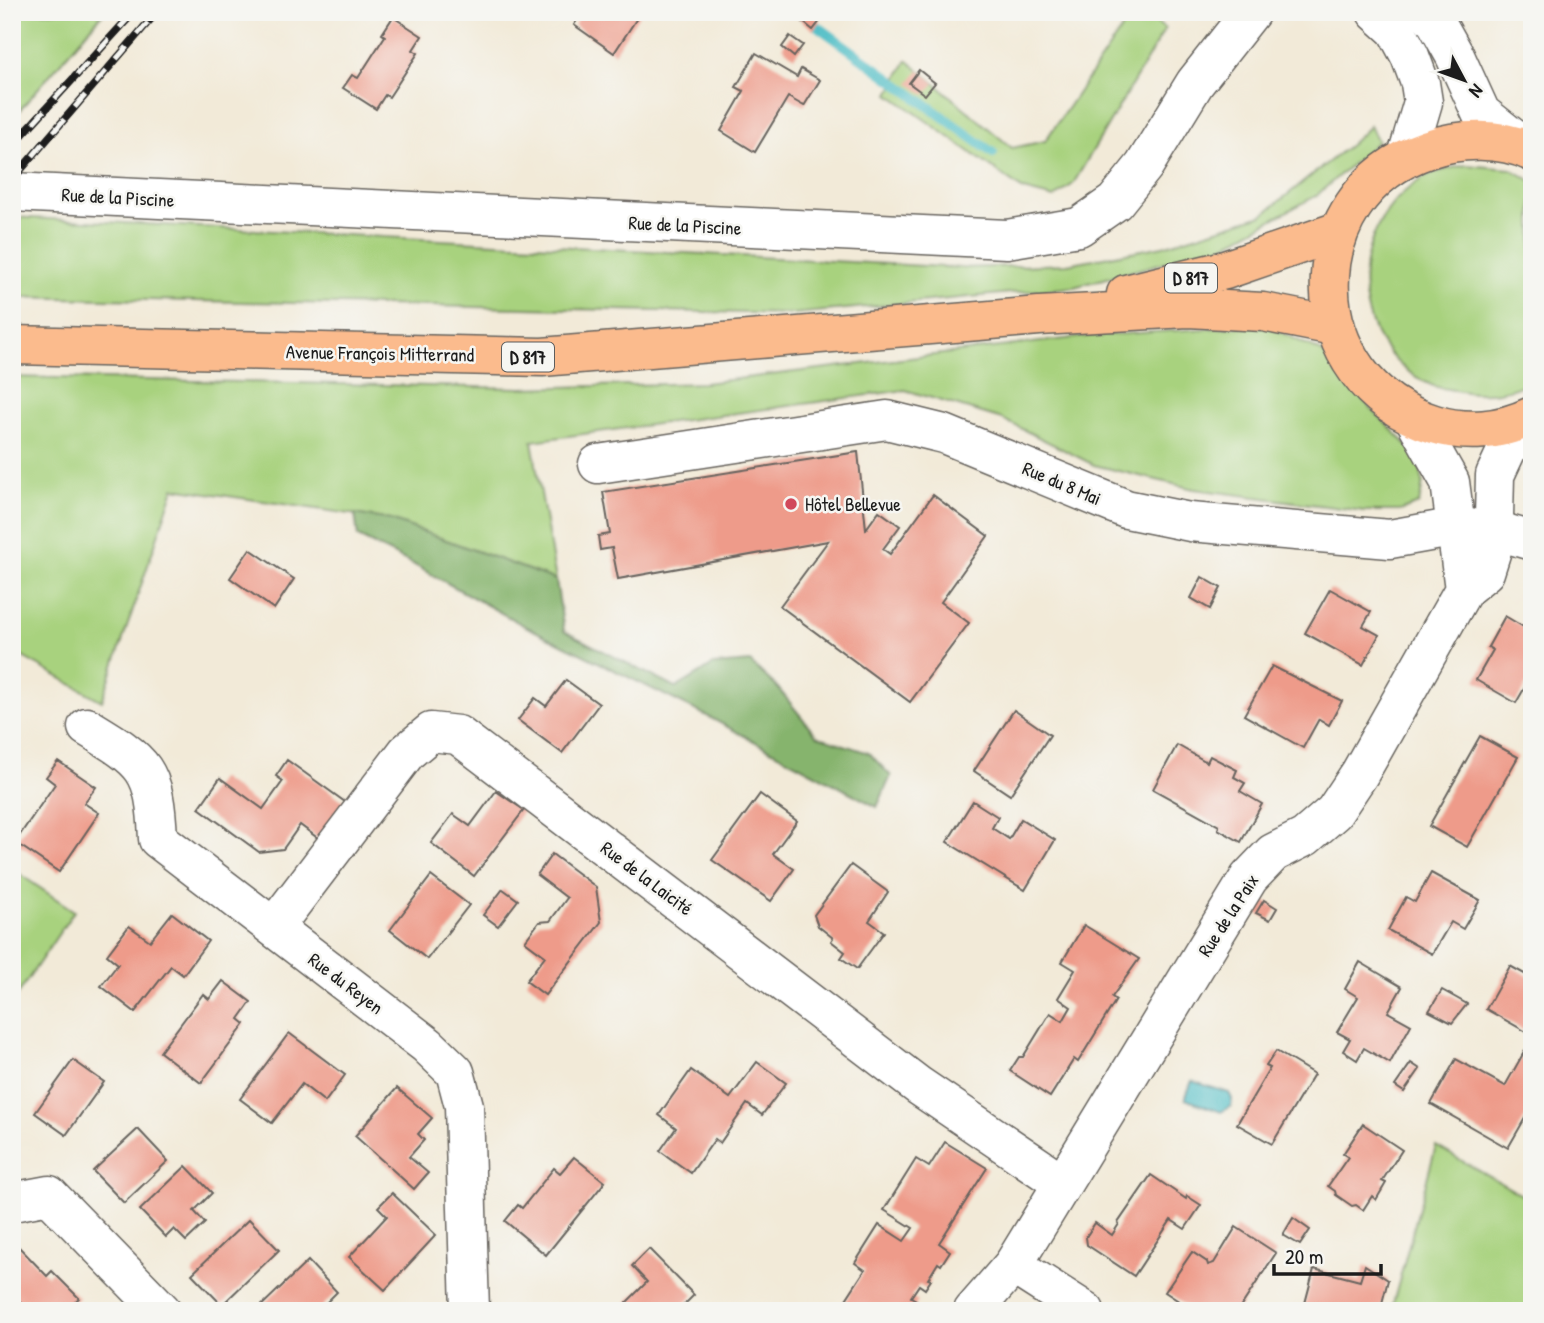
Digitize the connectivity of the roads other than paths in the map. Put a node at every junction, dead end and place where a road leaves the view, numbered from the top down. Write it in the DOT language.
graph roads {
  1 [pos="1251,12"];
  2 [pos="1376,12"];
  3 [pos="1427,12"];
  4 [pos="1530,151"];
  5 [pos="1407,156"];
  6 [pos="12,192"];
  7 [pos="1339,230"];
  8 [pos="1039,316"];
  9 [pos="1334,326"];
  10 [pos="13,345"];
  11 [pos="1414,418"];
  12 [pos="1523,420"];
  13 [pos="598,464"];
  14 [pos="1457,527"];
  15 [pos="1515,536"];
  16 [pos="1464,589"];
  17 [pos="87,727"];
  18 [pos="274,927"];
  19 [pos="1062,1183"];
  20 [pos="12,1202"];
  21 [pos="1013,1265"];
  22 [pos="162,1311"];
  23 [pos="471,1311"];
  24 [pos="973,1311"];
  25 [pos="1085,1311"];
  1 -- 6 [label="street, Rue de la Piscine"];
  2 -- 5 [label="street"];
  3 -- 4 [label="street"];
  4 -- 5 [label="main road"];
  5 -- 7 [label="main road"];
  7 -- 8 [label="main road, Avenue François Mitterrand / D 817"];
  7 -- 9 [label="main road"];
  8 -- 9 [label="main road, Avenue François Mitterrand / D 817"];
  8 -- 10 [label="main road, Avenue François Mitterrand / D 817"];
  9 -- 11 [label="main road"];
  11 -- 12 [label="main road"];
  11 -- 14 [label="street"];
  12 -- 15 [label="street"];
  13 -- 14 [label="street, Rue du 8 Mai"];
  14 -- 15 [label="street, Rue du 8 Mai"];
  14 -- 16 [label="street"];
  15 -- 16 [label="street, Rue de la Paix"];
  16 -- 19 [label="street, Rue de la Paix"];
  17 -- 18 [label="street, Rue du Reyen"];
  18 -- 19 [label="street, Rue de la Laicité"];
  18 -- 23 [label="street, Rue du Reyen"];
  19 -- 21 [label="street, Rue de la Paix"];
  20 -- 22 [label="street"];
  21 -- 24 [label="street, Rue de la Paix"];
  21 -- 25 [label="street"];
}
